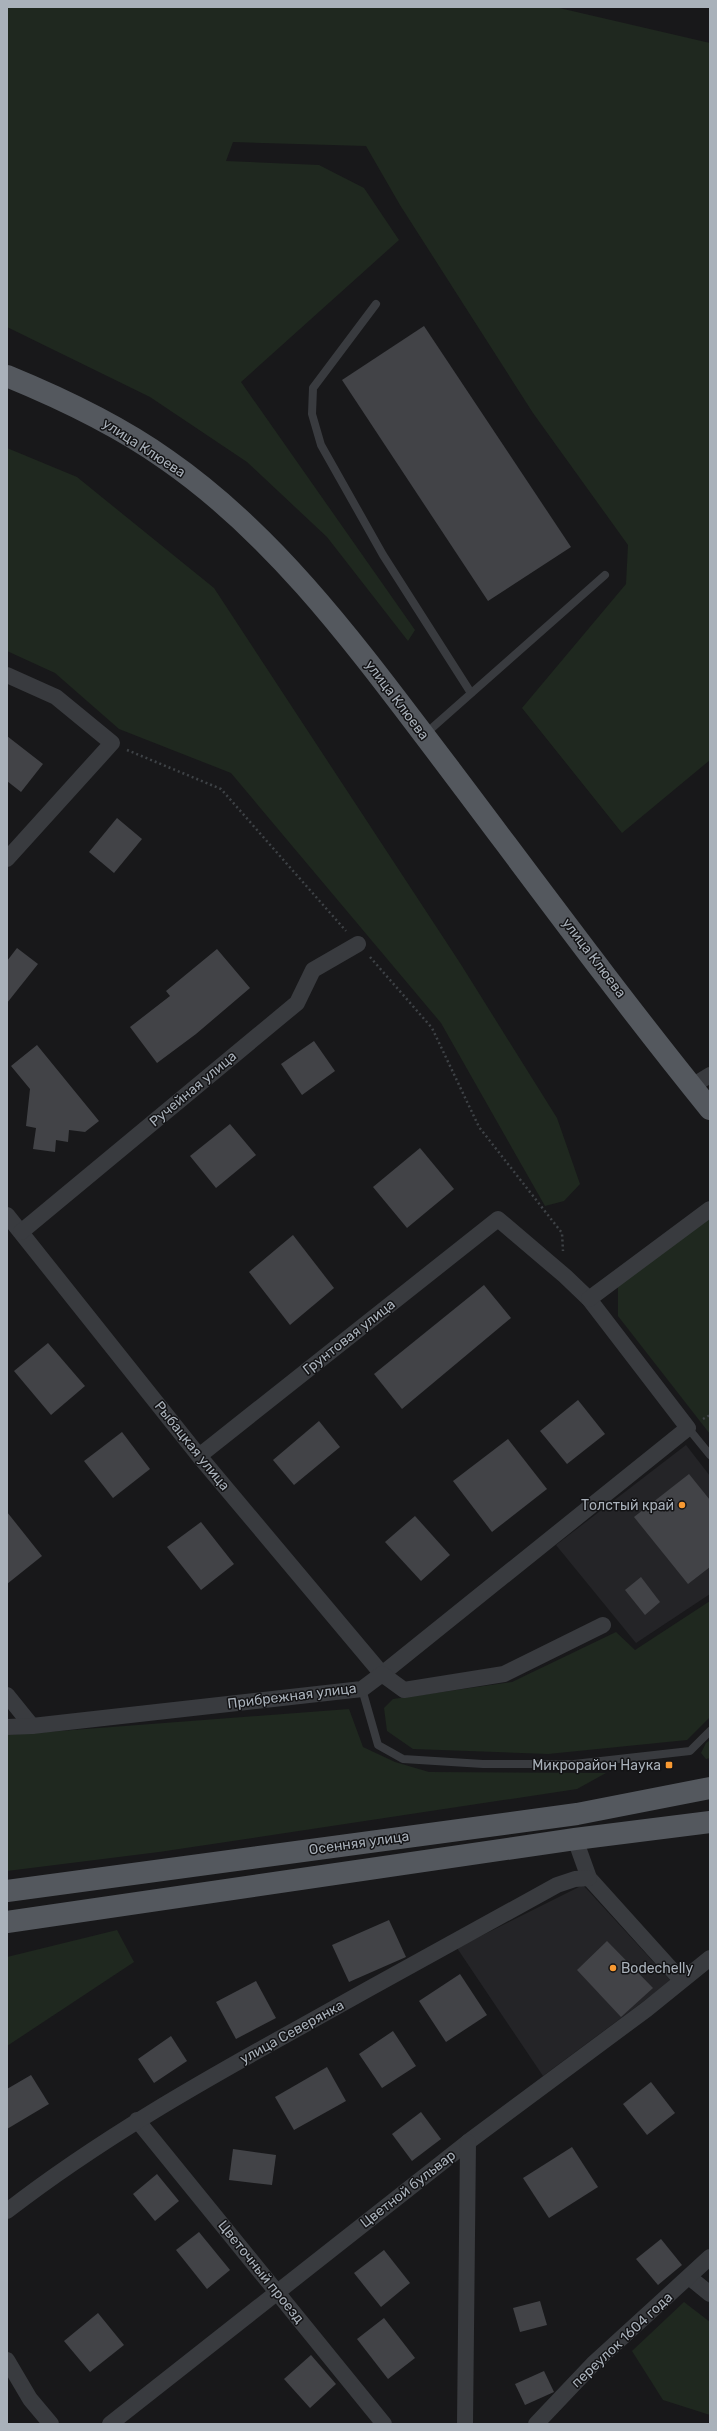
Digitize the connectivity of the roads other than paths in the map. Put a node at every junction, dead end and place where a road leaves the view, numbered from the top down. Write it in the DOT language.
graph roads {
  1 [pos="376,304"];
  2 [pos="7,376"];
  3 [pos="604,575"];
  4 [pos="7,675"];
  5 [pos="471,693"];
  6 [pos="424,735"];
  7 [pos="7,860"];
  8 [pos="358,944"];
  9 [pos="710,1075"];
  10 [pos="692,1086"];
  11 [pos="710,1109"];
  12 [pos="710,1209"];
  13 [pos="7,1215"];
  14 [pos="21,1232"];
  15 [pos="588,1299"];
  16 [pos="688,1428"];
  17 [pos="710,1455"];
  18 [pos="199,1456"];
  19 [pos="603,1626"];
  20 [pos="382,1674"];
  21 [pos="362,1689"];
  22 [pos="7,1695"];
  23 [pos="32,1726"];
  24 [pos="7,1727"];
  25 [pos="710,1730"];
  26 [pos="710,1788"];
  27 [pos="710,1822"];
  28 [pos="575,1839"];
  29 [pos="589,1878"];
  30 [pos="7,1891"];
  31 [pos="7,1922"];
  32 [pos="710,1958"];
  33 [pos="681,1980"];
  34 [pos="137,2120"];
  35 [pos="468,2142"];
  36 [pos="7,2211"];
  37 [pos="710,2257"];
  38 [pos="689,2277"];
  39 [pos="276,2291"];
  40 [pos="710,2294"];
  41 [pos="7,2360"];
  42 [pos="51,2424"];
  43 [pos="110,2424"];
  44 [pos="384,2424"];
  45 [pos="465,2424"];
  46 [pos="536,2424"];
  1 -- 5 [label="lane"];
  2 -- 6 [label="main road, улица Клюева"];
  3 -- 5 [label="lane"];
  4 -- 7 [label="street"];
  5 -- 6 [label="lane"];
  6 -- 10 [label="main road, улица Клюева"];
  8 -- 14 [label="street, Ручейная улица"];
  9 -- 10 [label="street"];
  10 -- 11 [label="main road, улица Клюева"];
  12 -- 15 [label="street"];
  13 -- 14 [label="street, Рыбацкая улица"];
  14 -- 18 [label="street, Рыбацкая улица"];
  15 -- 16 [label="street"];
  15 -- 18 [label="street, Грунтовая улица"];
  16 -- 17 [label="lane"];
  16 -- 20 [label="street, Прибрежная улица"];
  18 -- 20 [label="street, Рыбацкая улица"];
  19 -- 20 [label="street"];
  20 -- 21 [label="street, Прибрежная улица"];
  21 -- 23 [label="street, Прибрежная улица"];
  21 -- 25 [label="lane"];
  22 -- 23 [label="street"];
  23 -- 24 [label="street, Прибрежная улица"];
  26 -- 30 [label="main road, Осенняя улица"];
  27 -- 28 [label="main road, Осенняя улица"];
  28 -- 29 [label="street"];
  28 -- 31 [label="main road, Осенняя улица"];
  29 -- 33 [label="street"];
  29 -- 34 [label="street, улица Северянка"];
  32 -- 33 [label="street, Цветной бульвар"];
  33 -- 35 [label="street, Цветной бульвар"];
  34 -- 36 [label="street, улица Северянка"];
  34 -- 39 [label="street, Цветочный проезд"];
  35 -- 39 [label="street, Цветной бульвар"];
  35 -- 45 [label="street"];
  37 -- 38 [label="street, переулок 1604 года"];
  38 -- 40 [label="street"];
  38 -- 46 [label="street, переулок 1604 года"];
  39 -- 43 [label="street, Цветной бульвар"];
  39 -- 44 [label="street, Цветочный проезд"];
  41 -- 42 [label="street"];
}
